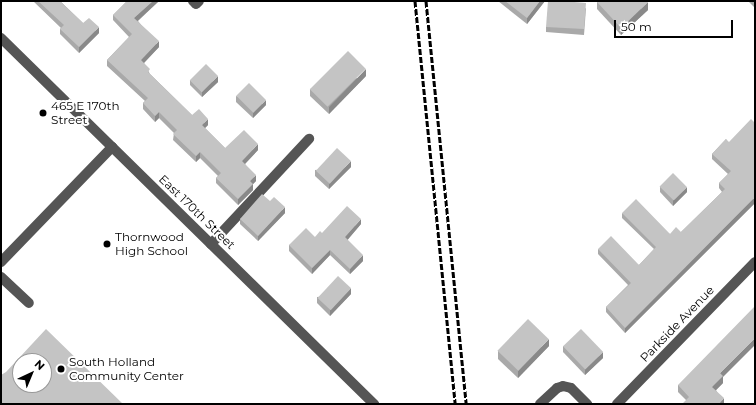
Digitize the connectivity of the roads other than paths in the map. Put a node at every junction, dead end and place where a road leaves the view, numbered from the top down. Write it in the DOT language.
graph roads {
  1 [pos="193,1"];
  2 [pos="199,1"];
  3 [pos="1,38"];
  4 [pos="309,139"];
  5 [pos="112,147"];
  6 [pos="211,244"];
  7 [pos="1,262"];
  8 [pos="755,262"];
  9 [pos="1,277"];
  10 [pos="29,304"];
  11 [pos="374,404"];
  12 [pos="540,404"];
  13 [pos="588,404"];
  14 [pos="617,404"];
  1 -- 2 [label="street"];
  3 -- 5 [label="street, East 170th Street"];
  4 -- 6 [label="street"];
  5 -- 6 [label="street, East 170th Street"];
  5 -- 7 [label="street"];
  6 -- 11 [label="street, East 170th Street"];
  8 -- 14 [label="street, Parkside Avenue"];
  9 -- 10 [label="street"];
  12 -- 13 [label="street"];
}
